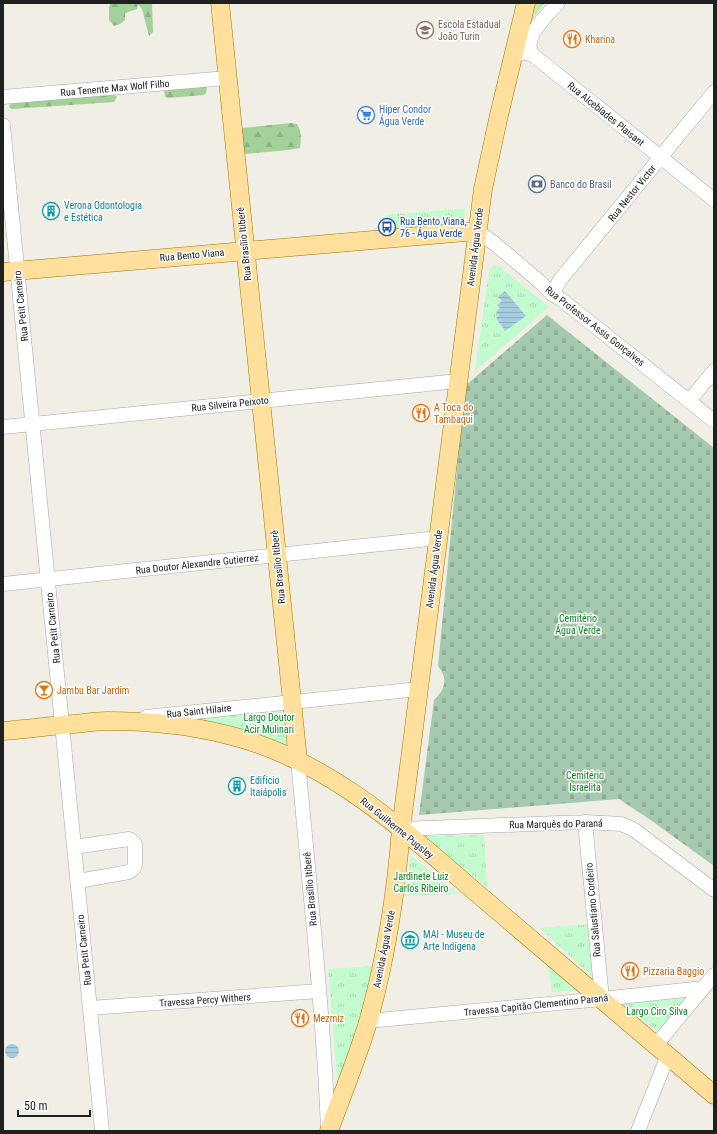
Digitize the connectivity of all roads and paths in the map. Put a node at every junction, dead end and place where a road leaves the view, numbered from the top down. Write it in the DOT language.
graph roads {
  1 [pos="220,3"];
  2 [pos="526,3"];
  3 [pos="558,3"];
  4 [pos="514,54"];
  5 [pos="532,55"];
  6 [pos="227,78"];
  7 [pos="714,92"];
  8 [pos="3,97"];
  9 [pos="3,125"];
  10 [pos="661,157"];
  11 [pos="714,200"];
  12 [pos="477,231"];
  13 [pos="245,251"];
  14 [pos="10,271"];
  15 [pos="552,294"];
  16 [pos="714,371"];
  17 [pos="458,381"];
  18 [pos="261,401"];
  19 [pos="689,401"];
  20 [pos="714,421"];
  21 [pos="32,424"];
  22 [pos="3,427"];
  23 [pos="438,538"];
  24 [pos="276,555"];
  25 [pos="48,579"];
  26 [pos="3,584"];
  27 [pos="419,688"];
  28 [pos="292,702"];
  29 [pos="106,721"];
  30 [pos="62,725"];
  31 [pos="3,731"];
  32 [pos="298,760"];
  33 [pos="585,822"];
  34 [pos="401,829"];
  35 [pos="74,847"];
  36 [pos="78,881"];
  37 [pos="714,890"];
  38 [pos="714,975"];
  39 [pos="703,988"];
  40 [pos="319,991"];
  41 [pos="602,999"];
  42 [pos="90,1008"];
  43 [pos="368,1021"];
  44 [pos="662,1050"];
  45 [pos="714,1095"];
  46 [pos="102,1131"];
  47 [pos="328,1131"];
  48 [pos="638,1131"];
  1 -- 6 [label="main road, Rua Brasílio Itiberê"];
  2 -- 4 [label="main road, Avenida Água Verde"];
  3 -- 5 [label="street"];
  4 -- 5 [label="street"];
  4 -- 12 [label="main road, Avenida Água Verde"];
  5 -- 10 [label="street, Rua Alcebíades Plaisant"];
  6 -- 8 [label="street, Rua Tenente Max Wolf Filho"];
  6 -- 13 [label="main road, Rua Brasílio Itiberê"];
  7 -- 10 [label="street, Rua Nestor Victor"];
  9 -- 14 [label="street, Rua Petit Carneiro"];
  10 -- 11 [label="street, Rua Alcebíades Plaisant"];
  10 -- 15 [label="street, Rua Nestor Victor"];
  12 -- 13 [label="main road, Rua Bento Viana"];
  12 -- 15 [label="street, Rua Professor Assis Gonçalves"];
  12 -- 17 [label="main road, Avenida Água Verde"];
  13 -- 14 [label="main road, Rua Bento Viana"];
  13 -- 18 [label="main road, Rua Brasílio Itiberê"];
  14 -- 21 [label="street, Rua Petit Carneiro"];
  15 -- 19 [label="street, Rua Professor Assis Gonçalves"];
  16 -- 19 [label="street"];
  17 -- 18 [label="street, Rua Silveira Peixoto"];
  17 -- 23 [label="main road, Avenida Água Verde"];
  18 -- 21 [label="street, Rua Silveira Peixoto"];
  18 -- 24 [label="main road, Rua Brasílio Itiberê"];
  19 -- 20 [label="street, Rua Professor Assis Gonçalves"];
  21 -- 22 [label="street, Rua Silveira Peixoto"];
  21 -- 25 [label="street, Rua Petit Carneiro"];
  23 -- 24 [label="street, Rua Doutor Alexandre Gutierrez"];
  23 -- 27 [label="main road, Avenida Água Verde"];
  24 -- 25 [label="street, Rua Doutor Alexandre Gutierrez"];
  24 -- 28 [label="main road, Rua Brasílio Itiberê"];
  25 -- 26 [label="street, Rua Doutor Alexandre Gutierrez"];
  25 -- 30 [label="street, Rua Petit Carneiro"];
  27 -- 28 [label="street, Rua Saint Hilaire"];
  27 -- 34 [label="main road, Avenida Água Verde"];
  28 -- 29 [label="street, Rua Saint Hilaire"];
  28 -- 32 [label="main road, Rua Brasílio Itiberê"];
  29 -- 30 [label="main road, Rua Saint Hilaire"];
  29 -- 32 [label="main road, Rua Guilherme Pugsley"];
  30 -- 31 [label="main road, Rua Saint Hilaire"];
  30 -- 35 [label="street, Rua Petit Carneiro"];
  32 -- 34 [label="main road, Rua Guilherme Pugsley"];
  32 -- 40 [label="street, Rua Brasílio Itiberê"];
  33 -- 34 [label="street, Rua Marquês do Paraná"];
  33 -- 37 [label="street, Rua Marquês do Paraná"];
  33 -- 41 [label="street, Rua Salustiano Cordeiro"];
  34 -- 41 [label="main road, Rua Guilherme Pugsley"];
  34 -- 43 [label="main road, Avenida Água Verde"];
  35 -- 36 [label="street, Rua Petit Carneiro"];
  35 -- 36 [label="street"];
  36 -- 42 [label="street, Rua Petit Carneiro"];
  38 -- 39 [label="street"];
  39 -- 41 [label="street, Travessa Capitão Clementino Paraná"];
  39 -- 44 [label="street"];
  40 -- 42 [label="street, Travessa Percy Withers"];
  40 -- 47 [label="street, Rua Brasílio Itiberê"];
  41 -- 43 [label="street, Travessa Capitão Clementino Paraná"];
  41 -- 44 [label="main road, Rua Guilherme Pugsley"];
  42 -- 46 [label="street, Rua Petit Carneiro"];
  43 -- 47 [label="main road, Avenida Água Verde"];
  44 -- 45 [label="main road, Rua Guilherme Pugsley"];
  44 -- 48 [label="street"];
}
